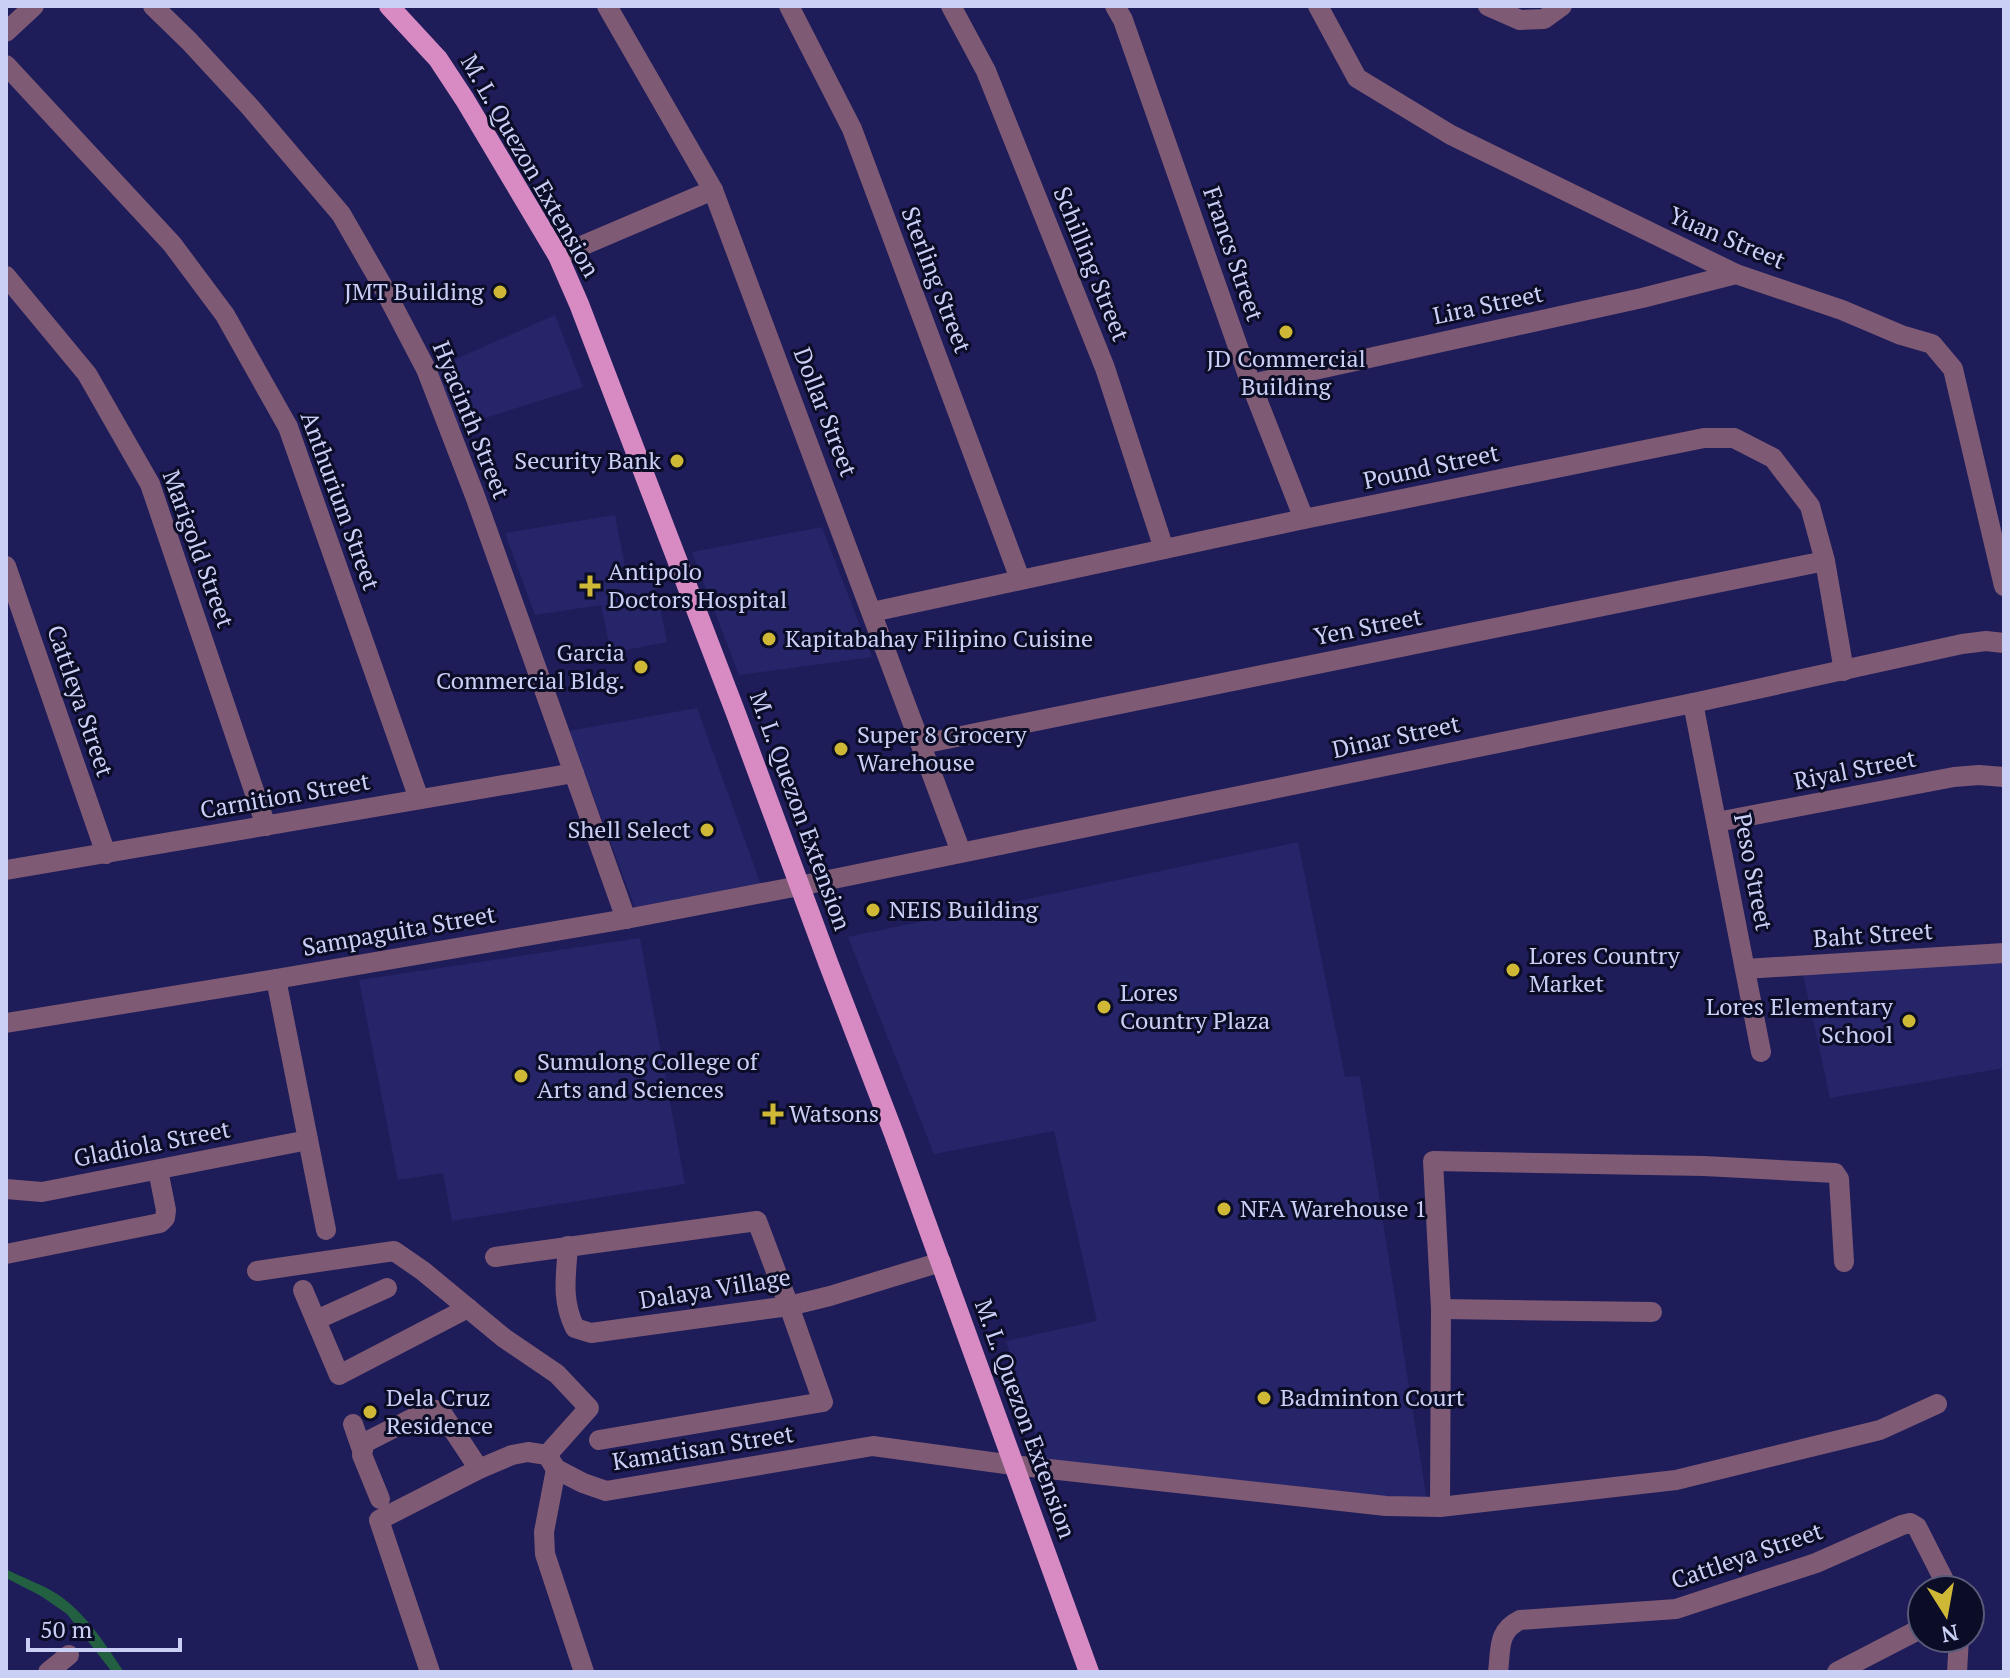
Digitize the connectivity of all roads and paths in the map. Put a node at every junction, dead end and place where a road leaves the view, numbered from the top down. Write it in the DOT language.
graph roads {
  1 [pos="34,6"];
  2 [pos="153,6"];
  3 [pos="389,6"];
  4 [pos="607,6"];
  5 [pos="789,6"];
  6 [pos="951,6"];
  7 [pos="1115,6"];
  8 [pos="1318,6"];
  9 [pos="1488,6"];
  10 [pos="1562,6"];
  11 [pos="6,32"];
  12 [pos="6,65"];
  13 [pos="713,190"];
  14 [pos="558,256"];
  15 [pos="1736,274"];
  16 [pos="6,276"];
  17 [pos="1251,384"];
  18 [pos="1304,519"];
  19 [pos="1164,549"];
  20 [pos="1825,561"];
  21 [pos="6,566"];
  22 [pos="1020,579"];
  23 [pos="2004,586"];
  24 [pos="872,612"];
  25 [pos="2004,643"];
  26 [pos="1844,671"];
  27 [pos="1693,703"];
  28 [pos="922,744"];
  29 [pos="574,773"];
  30 [pos="2004,777"];
  31 [pos="419,799"];
  32 [pos="1717,822"];
  33 [pos="266,826"];
  34 [pos="961,852"];
  35 [pos="106,854"];
  36 [pos="6,870"];
  37 [pos="799,886"];
  38 [pos="626,919"];
  39 [pos="2004,953"];
  40 [pos="1745,969"];
  41 [pos="276,979"];
  42 [pos="6,1023"];
  43 [pos="1761,1052"];
  44 [pos="308,1140"];
  45 [pos="158,1170"];
  46 [pos="7,1191"];
  47 [pos="326,1230"];
  48 [pos="568,1246"];
  49 [pos="6,1254"];
  50 [pos="495,1257"];
  51 [pos="941,1262"];
  52 [pos="1844,1262"];
  53 [pos="257,1271"];
  54 [pos="387,1288"];
  55 [pos="303,1290"];
  56 [pos="789,1306"];
  57 [pos="468,1308"];
  58 [pos="1441,1309"];
  59 [pos="1652,1312"];
  60 [pos="316,1320"];
  61 [pos="1937,1404"];
  62 [pos="353,1424"];
  63 [pos="599,1440"];
  64 [pos="362,1450"];
  65 [pos="552,1462"];
  66 [pos="1013,1465"];
  67 [pos="479,1469"];
  68 [pos="380,1499"];
  69 [pos="1440,1507"];
  70 [pos="1941,1574"];
  71 [pos="1906,1636"];
  72 [pos="69,1655"];
  73 [pos="48,1672"];
  74 [pos="430,1672"];
  75 [pos="584,1672"];
  76 [pos="1089,1672"];
  77 [pos="1498,1672"];
  78 [pos="1837,1672"];
  1 -- 11 [label="street"];
  2 -- 29 [label="street, Hyacinth Street"];
  3 -- 14 [label="main road, M. L. Quezon Extension"];
  4 -- 13 [label="street, Dollar Street"];
  5 -- 22 [label="street, Sterling Street"];
  6 -- 19 [label="street, Schilling Street"];
  7 -- 17 [label="street, Francs Street"];
  8 -- 15 [label="street, Yuan Street"];
  9 -- 10 [label="street"];
  12 -- 31 [label="street, Anthurium Street"];
  13 -- 14 [label="street"];
  13 -- 24 [label="street, Dollar Street"];
  14 -- 37 [label="main road, M. L. Quezon Extension"];
  15 -- 17 [label="street, Lira Street"];
  15 -- 23 [label="street, Yuan Street"];
  16 -- 33 [label="street, Marigold Street"];
  17 -- 18 [label="street, Francs Street"];
  18 -- 19 [label="street, Pound Street"];
  18 -- 20 [label="street, Pound Street"];
  19 -- 22 [label="street, Pound Street"];
  20 -- 26 [label="street, Pound Street"];
  20 -- 28 [label="street, Yen Street"];
  21 -- 35 [label="street, Cattleya Street"];
  22 -- 24 [label="street, Pound Street"];
  24 -- 28 [label="street, Dollar Street"];
  25 -- 26 [label="street, Dinar Street"];
  26 -- 27 [label="street, Dinar Street"];
  27 -- 32 [label="street, Peso Street"];
  27 -- 34 [label="street, Dinar Street"];
  28 -- 34 [label="street, Dollar Street"];
  29 -- 31 [label="street, Carnition Street"];
  29 -- 38 [label="street, Hyacinth Street"];
  30 -- 32 [label="street, Riyal Street"];
  31 -- 33 [label="street, Carnition Street"];
  32 -- 40 [label="street, Peso Street"];
  33 -- 35 [label="street, Carnition Street"];
  34 -- 37 [label="street, Dinar Street"];
  35 -- 36 [label="street, Carnition Street"];
  37 -- 38 [label="street, Sampaguita Street"];
  37 -- 51 [label="main road, M. L. Quezon Extension"];
  38 -- 41 [label="street, Sampaguita Street"];
  39 -- 40 [label="street, Baht Street"];
  40 -- 43 [label="street, Peso Street"];
  41 -- 42 [label="street, Sampaguita Street"];
  41 -- 44 [label="street"];
  44 -- 45 [label="street, Gladiola Street"];
  44 -- 47 [label="street"];
  45 -- 46 [label="street, Gladiola Street"];
  45 -- 49 [label="street"];
  48 -- 50 [label="street"];
  48 -- 56 [label="street"];
  48 -- 56 [label="street, Dalaya Village"];
  51 -- 56 [label="street, Dalaya Village"];
  51 -- 66 [label="main road, M. L. Quezon Extension"];
  52 -- 58 [label="street"];
  53 -- 57 [label="street"];
  54 -- 60 [label="street"];
  55 -- 60 [label="street"];
  56 -- 63 [label="street"];
  57 -- 60 [label="street"];
  57 -- 65 [label="street"];
  58 -- 59 [label="street"];
  58 -- 69 [label="street"];
  61 -- 69 [label="street, Kamatisan Street"];
  62 -- 64 [label="street"];
  64 -- 67 [label="street"];
  64 -- 68 [label="street"];
  65 -- 66 [label="street, Kamatisan Street"];
  65 -- 67 [label="street, Kamatisan Street"];
  65 -- 75 [label="street"];
  66 -- 69 [label="street, Kamatisan Street"];
  66 -- 76 [label="main road, M. L. Quezon Extension"];
  67 -- 74 [label="street, Kamatisan Street"];
  70 -- 77 [label="street, Cattleya Street"];
  71 -- 78 [label="street"];
  72 -- 73 [label="street"];
}
